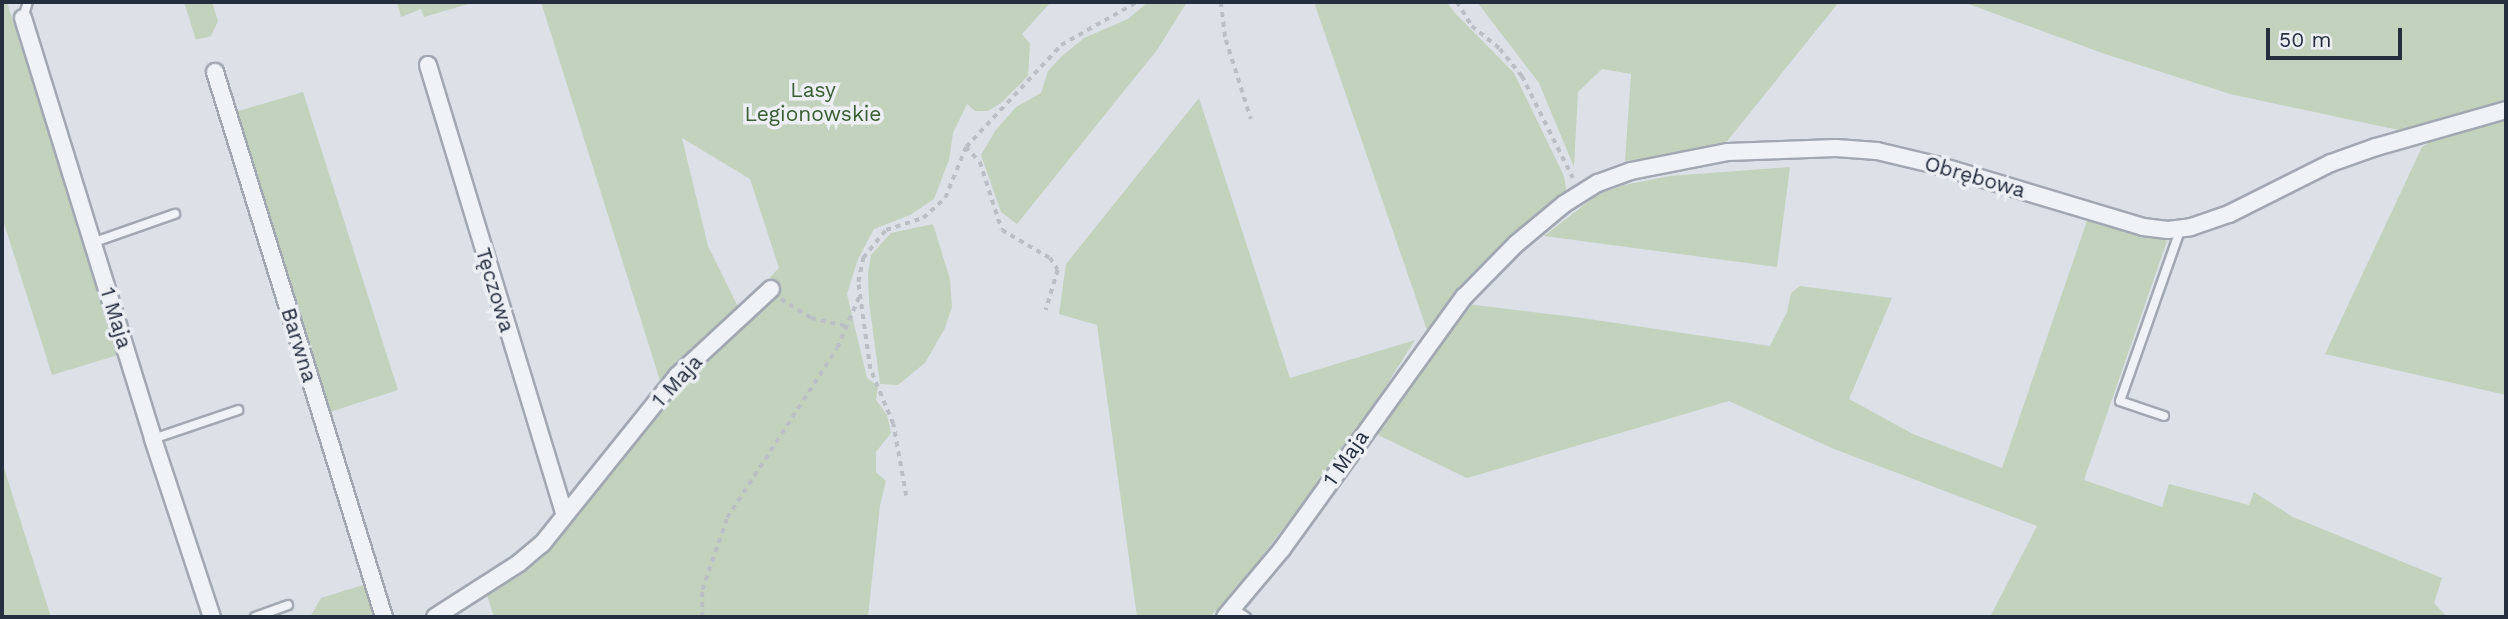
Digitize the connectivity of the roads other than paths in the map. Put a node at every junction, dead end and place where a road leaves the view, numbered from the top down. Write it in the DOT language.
graph roads {
  1 [pos="26,10"];
  2 [pos="428,65"];
  3 [pos="215,72"];
  4 [pos="2506,110"];
  5 [pos="175,214"];
  6 [pos="2181,229"];
  7 [pos="92,243"];
  8 [pos="771,289"];
  9 [pos="1464,297"];
  10 [pos="238,410"];
  11 [pos="2164,416"];
  12 [pos="153,439"];
  13 [pos="565,516"];
  14 [pos="288,605"];
  15 [pos="1235,614"];
  16 [pos="212,617"];
  17 [pos="255,617"];
  18 [pos="384,617"];
  19 [pos="435,617"];
  1 -- 7 [label="street, 1 Maja"];
  2 -- 13 [label="street, Tęczowa"];
  3 -- 18 [label="street, Barwna"];
  4 -- 6 [label="street, Obrębowa"];
  5 -- 7 [label="lane"];
  6 -- 9 [label="street, Obrębowa"];
  6 -- 11 [label="lane"];
  7 -- 12 [label="street, 1 Maja"];
  8 -- 13 [label="street, 1 Maja"];
  9 -- 15 [label="street, 1 Maja"];
  10 -- 12 [label="lane"];
  12 -- 16 [label="street, 1 Maja"];
  13 -- 19 [label="street, 1 Maja"];
  14 -- 17 [label="lane"];
}
